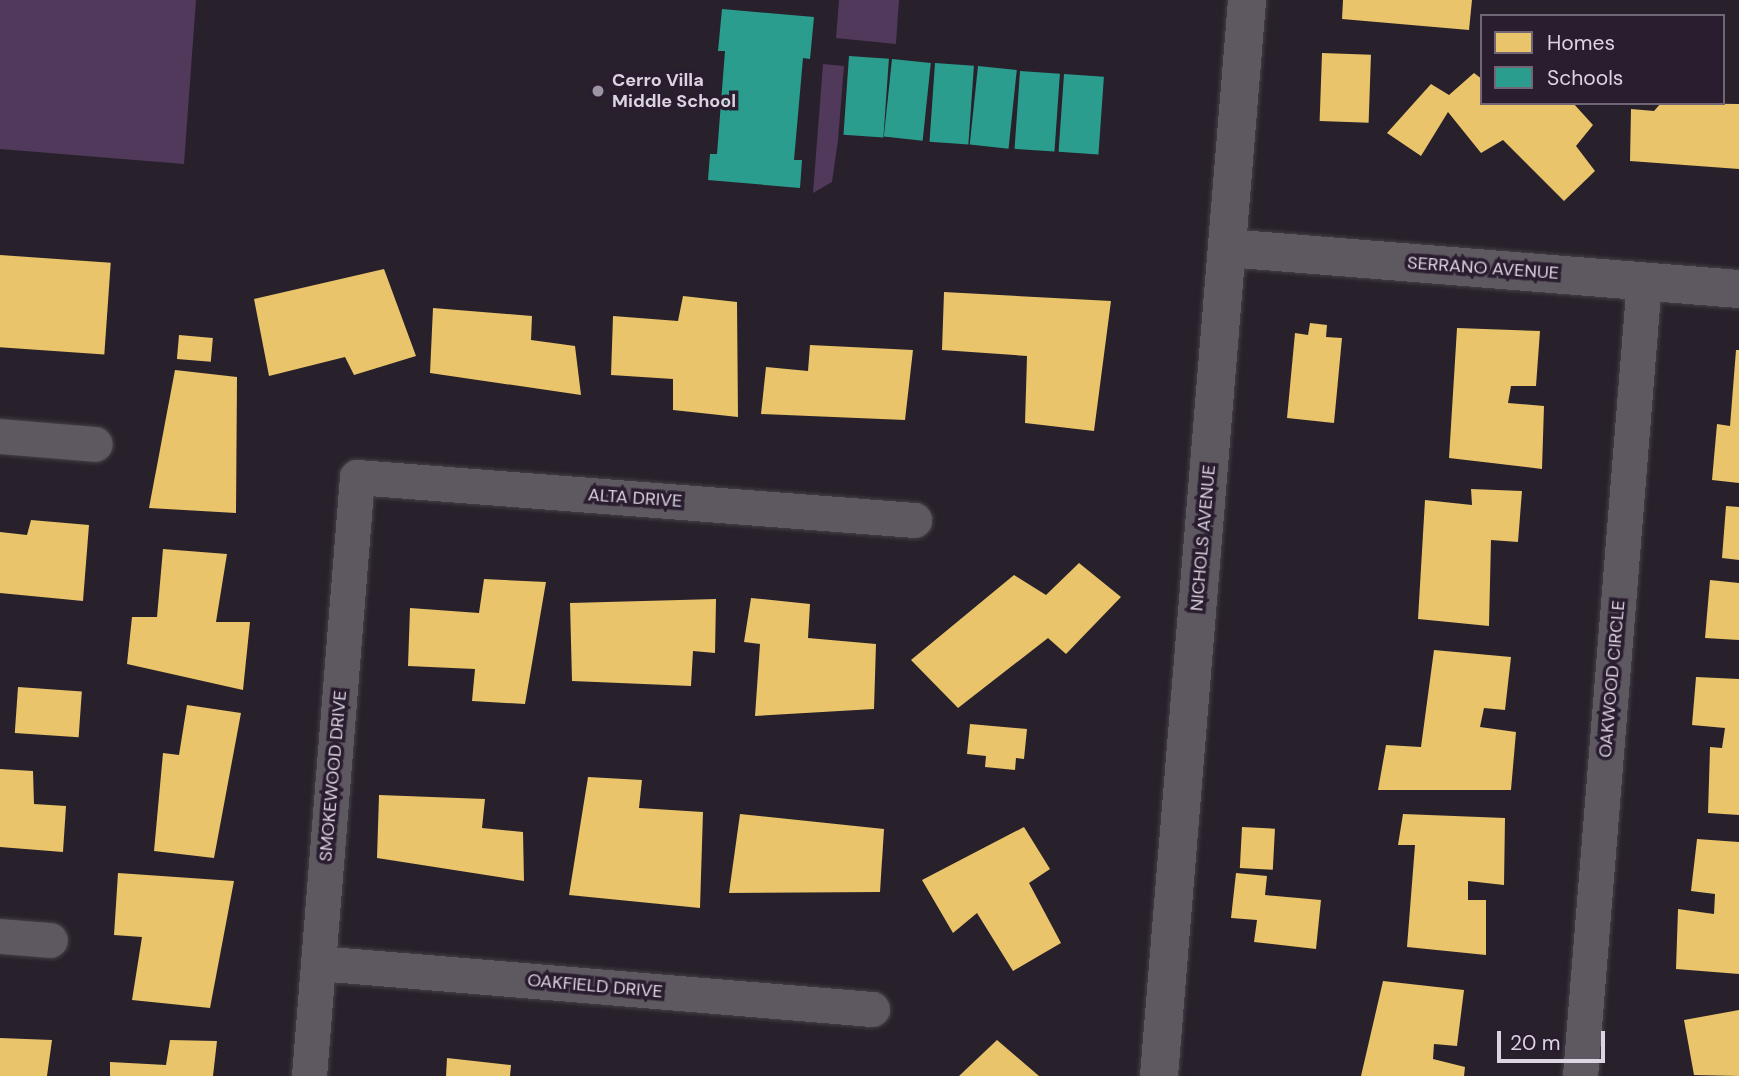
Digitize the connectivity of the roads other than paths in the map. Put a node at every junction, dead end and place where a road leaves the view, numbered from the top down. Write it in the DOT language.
graph roads {
  1 [pos="1247,0"];
  2 [pos="1227,248"];
  3 [pos="1644,281"];
  4 [pos="1739,289"];
  5 [pos="0,436"];
  6 [pos="95,444"];
  7 [pos="357,477"];
  8 [pos="914,520"];
  9 [pos="0,936"];
  10 [pos="50,940"];
  11 [pos="318,963"];
  12 [pos="873,1009"];
  13 [pos="309,1076"];
  14 [pos="1158,1076"];
  15 [pos="1580,1076"];
  1 -- 2 [label="street, NICHOLS AVENUE"];
  2 -- 3 [label="street, SERRANO AVENUE"];
  2 -- 14 [label="street, NICHOLS AVENUE"];
  3 -- 4 [label="street, SERRANO AVENUE"];
  3 -- 15 [label="street, OAKWOOD CIRCLE"];
  5 -- 6 [label="street"];
  7 -- 8 [label="street, ALTA DRIVE"];
  7 -- 11 [label="street, SMOKEWOOD DRIVE"];
  9 -- 10 [label="street"];
  11 -- 12 [label="street, OAKFIELD DRIVE"];
  11 -- 13 [label="street, SMOKEWOOD DRIVE"];
}
